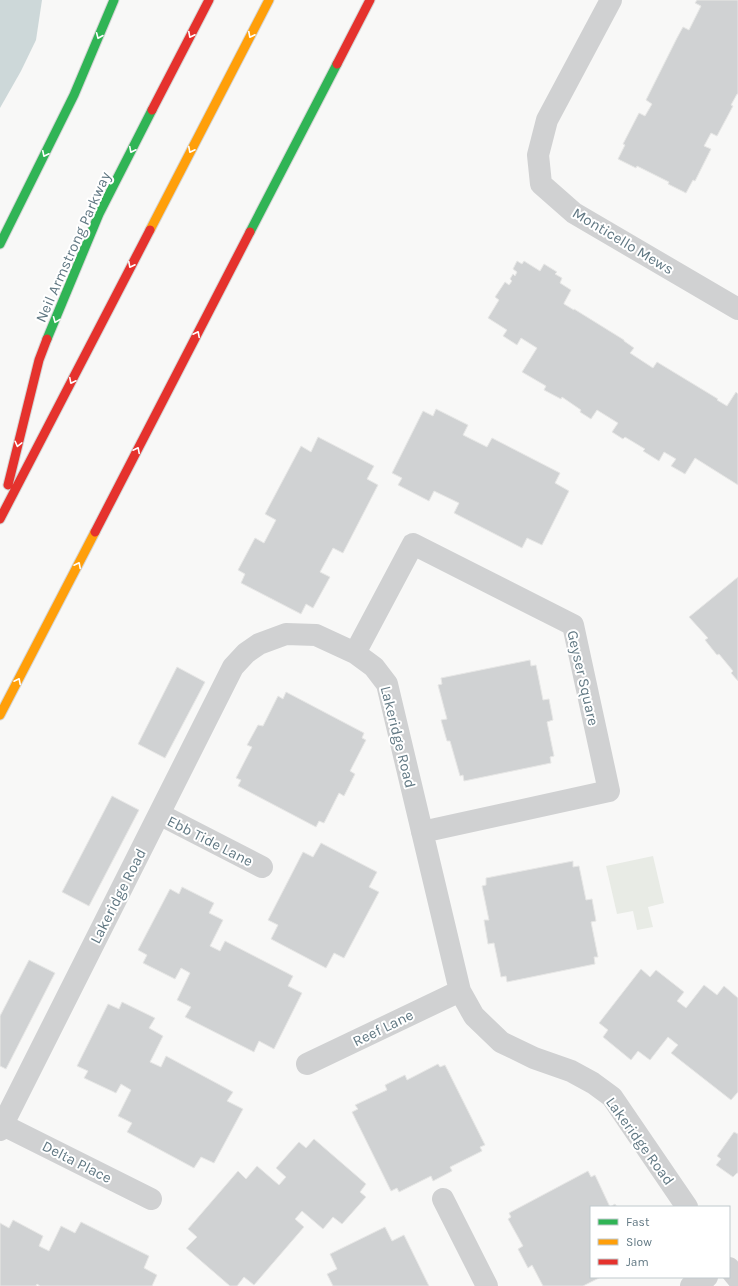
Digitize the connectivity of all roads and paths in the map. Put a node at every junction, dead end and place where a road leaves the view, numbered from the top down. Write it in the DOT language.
graph roads {
  1 [pos="114,0"];
  2 [pos="209,0"];
  3 [pos="269,0"];
  4 [pos="370,0"];
  5 [pos="611,0"];
  6 [pos="0,244"];
  7 [pos="738,309"];
  8 [pos="0,519"];
  9 [pos="355,653"];
  10 [pos="0,716"];
  11 [pos="159,814"];
  12 [pos="422,832"];
  13 [pos="262,867"];
  14 [pos="460,991"];
  15 [pos="307,1064"];
  16 [pos="1,1128"];
  17 [pos="151,1199"];
  18 [pos="443,1199"];
  19 [pos="686,1206"];
  20 [pos="730,1269"];
  21 [pos="705,1278"];
  22 [pos="738,1279"];
  23 [pos="487,1286"];
  24 [pos="691,1286"];
  1 -- 6 [label="highway, one-way"];
  2 -- 8 [label="highway, Neil Armstrong Parkway, one-way"];
  3 -- 8 [label="highway, one-way"];
  10 -- 4 [label="highway, one-way"];
  5 -- 7 [label="street, Monticello Mews"];
  9 -- 11 [label="street, Lakeridge Road"];
  9 -- 12 [label="street, Lakeridge Road"];
  9 -- 12 [label="street, Geyser Square"];
  11 -- 13 [label="street, Ebb Tide Lane"];
  11 -- 16 [label="street, Lakeridge Road"];
  12 -- 14 [label="street, Lakeridge Road"];
  14 -- 15 [label="street, Reef Lane"];
  14 -- 19 [label="street, Lakeridge Road"];
  16 -- 17 [label="street, Delta Place"];
  18 -- 23 [label="street"];
  20 -- 22 [label="street"];
  21 -- 24 [label="street"];
}
